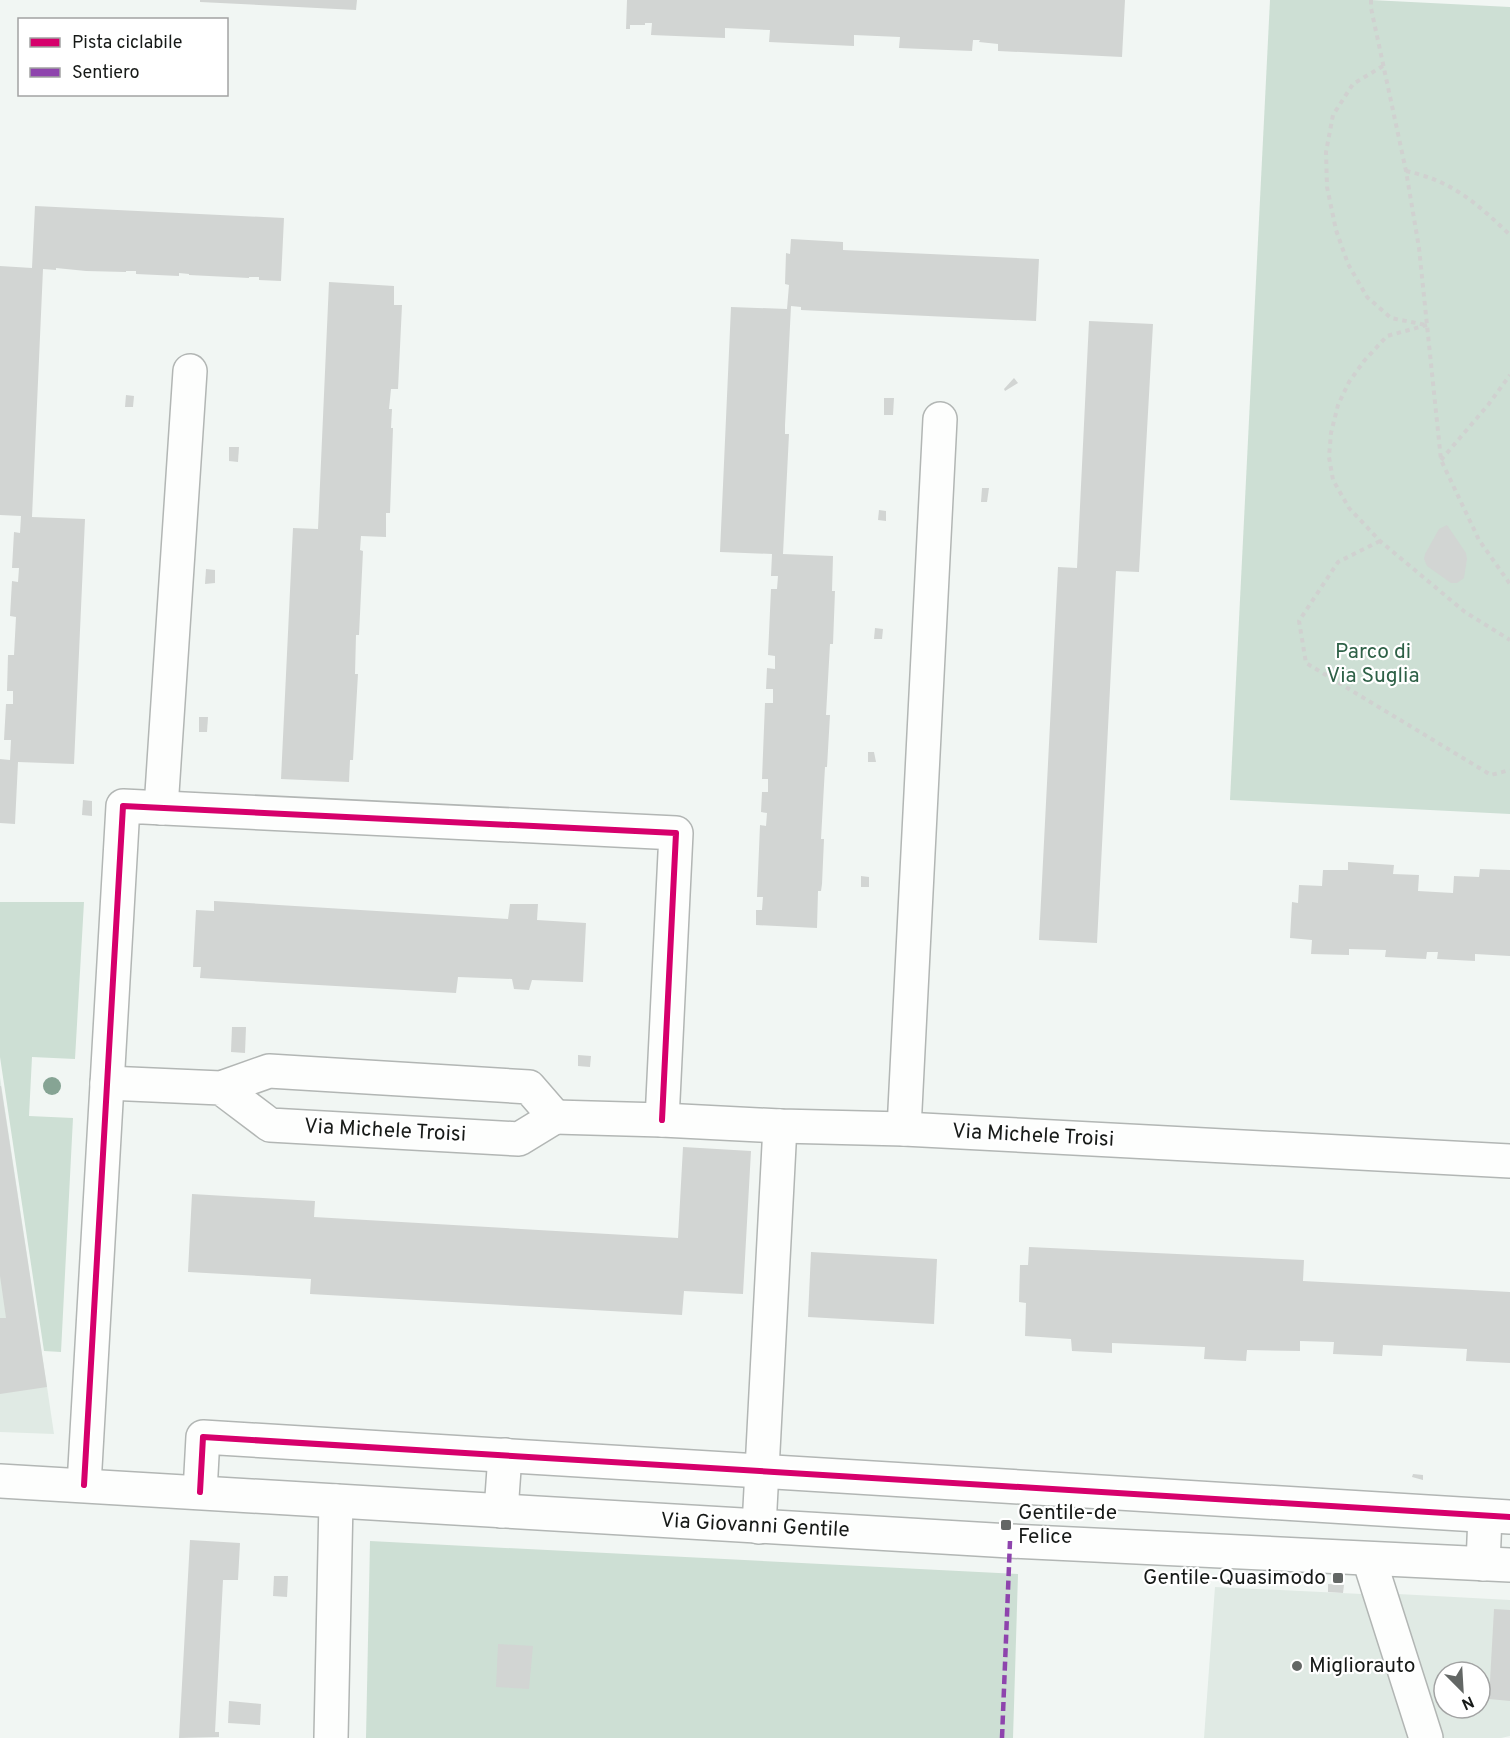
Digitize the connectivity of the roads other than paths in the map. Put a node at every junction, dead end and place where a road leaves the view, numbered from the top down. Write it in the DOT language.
graph roads {
  1 [pos="190,371"];
  2 [pos="940,419"];
  3 [pos="161,808"];
  4 [pos="107,1083"];
  5 [pos="221,1088"];
  6 [pos="555,1117"];
  7 [pos="662,1120"];
  8 [pos="780,1126"];
  9 [pos="904,1129"];
  10 [pos="1510,1161"];
  11 [pos="505,1455"];
  12 [pos="762,1471"];
  13 [pos="0,1481"];
  14 [pos="84,1485"];
  15 [pos="200,1492"];
  16 [pos="336,1501"];
  17 [pos="501,1510"];
  18 [pos="1497,1516"];
  19 [pos="759,1527"];
  20 [pos="1368,1558"];
  21 [pos="1496,1564"];
  22 [pos="331,1738"];
  23 [pos="1426,1738"];
  1 -- 3 [label="street"];
  2 -- 9 [label="street"];
  3 -- 4 [label="street"];
  3 -- 7 [label="street"];
  4 -- 5 [label="street"];
  4 -- 14 [label="street"];
  5 -- 6 [label="street"];
  5 -- 6 [label="street, Via Michele Troisi"];
  6 -- 7 [label="street, Via Michele Troisi"];
  7 -- 8 [label="street, Via Michele Troisi"];
  8 -- 9 [label="street, Via Michele Troisi"];
  8 -- 12 [label="street"];
  9 -- 10 [label="street, Via Michele Troisi"];
  11 -- 12 [label="street"];
  11 -- 15 [label="street"];
  11 -- 17 [label="street"];
  12 -- 18 [label="street"];
  12 -- 19 [label="street"];
  13 -- 14 [label="street, Via Giovanni Gentile"];
  14 -- 15 [label="street, Via Giovanni Gentile"];
  15 -- 16 [label="street, Via Giovanni Gentile"];
  16 -- 17 [label="street, Via Giovanni Gentile"];
  16 -- 22 [label="street"];
  17 -- 19 [label="street, Via Giovanni Gentile"];
  18 -- 21 [label="street"];
  19 -- 20 [label="street, Via Giovanni Gentile"];
  20 -- 21 [label="street, Via Giovanni Gentile"];
  20 -- 23 [label="street"];
}
